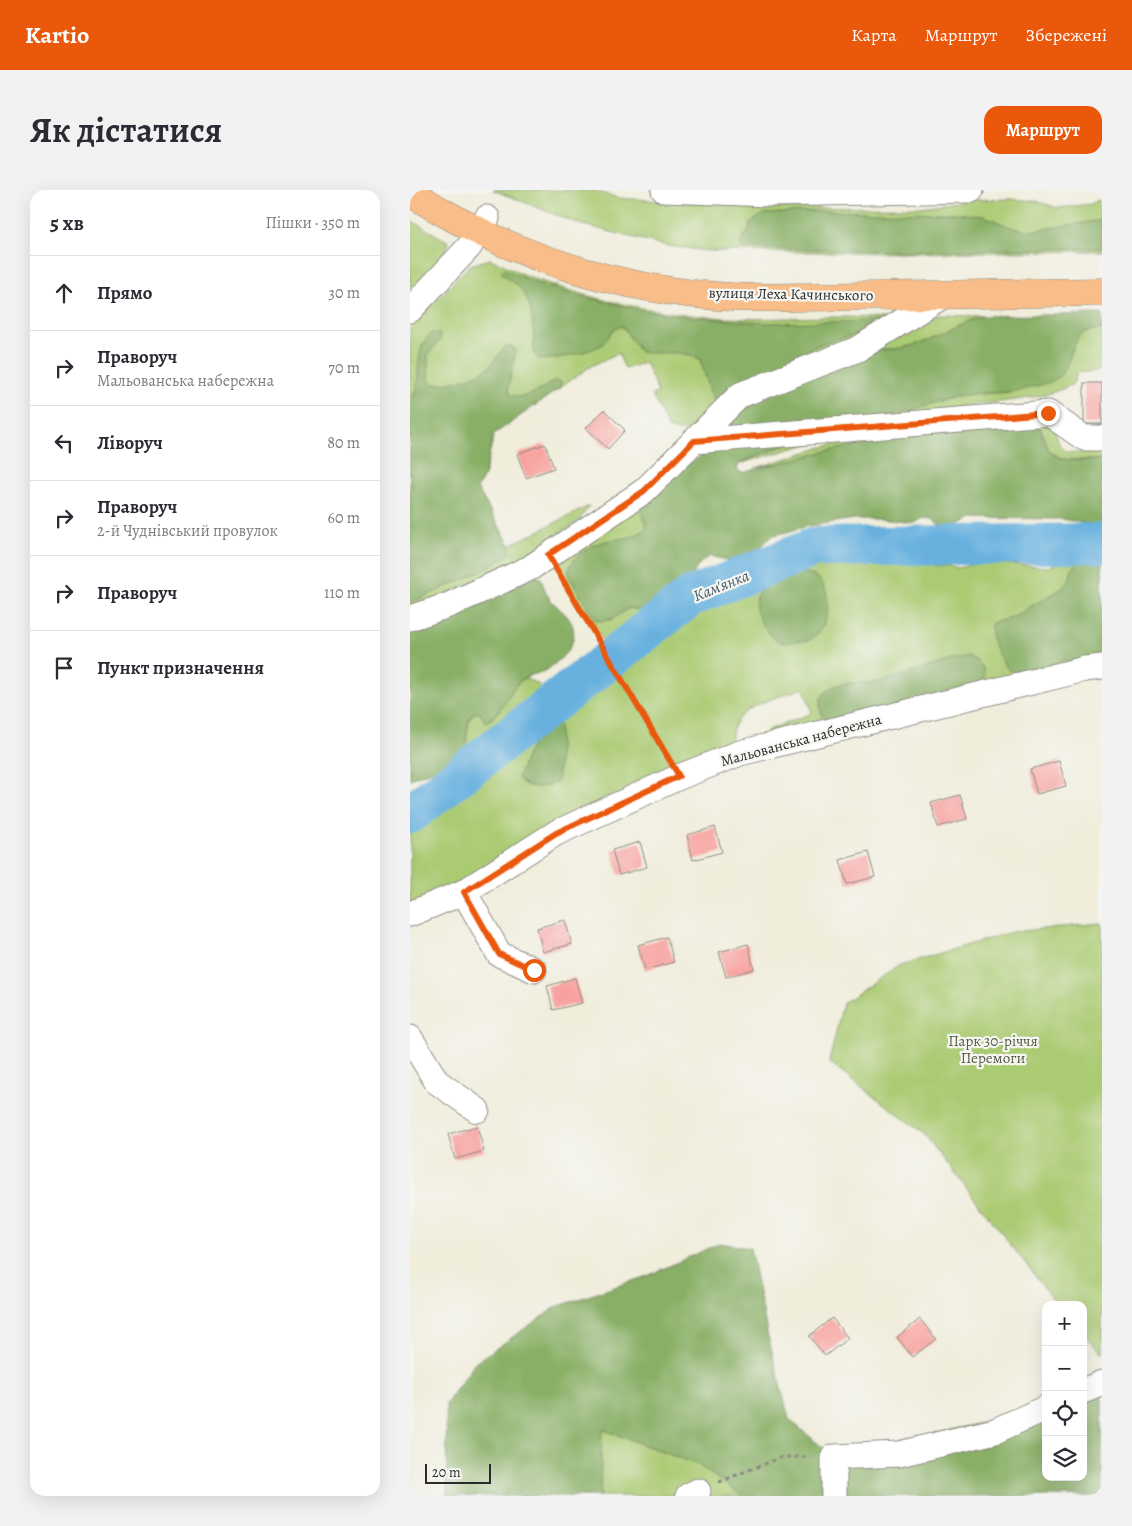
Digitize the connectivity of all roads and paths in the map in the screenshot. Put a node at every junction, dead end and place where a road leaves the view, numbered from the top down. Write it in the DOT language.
graph roads {
  1 [pos="436,190"];
  2 [pos="664,190"];
  3 [pos="971,190"];
  4 [pos="410,192"];
  5 [pos="483,225"];
  6 [pos="1102,275"];
  7 [pos="1102,292"];
  8 [pos="944,295"];
  9 [pos="410,310"];
  10 [pos="1102,438"];
  11 [pos="694,441"];
  12 [pos="548,555"];
  13 [pos="410,618"];
  14 [pos="1102,668"];
  15 [pos="679,776"];
  16 [pos="464,892"];
  17 [pos="410,914"];
  18 [pos="534,970"];
  19 [pos="410,1038"];
  20 [pos="477,1110"];
  21 [pos="1102,1383"];
  22 [pos="1087,1389"];
  23 [pos="1042,1410"];
  24 [pos="834,1458"];
  25 [pos="693,1494"];
  26 [pos="834,1496"];
  1 -- 5 [label="main road, вулиця Леха Качинського"];
  2 -- 3 [label="street"];
  4 -- 5 [label="main road, вулиця Леха Качинського"];
  5 -- 6 [label="main road, вулиця Леха Качинського"];
  5 -- 8 [label="main road, вулиця Леха Качинського"];
  5 -- 9 [label="street"];
  7 -- 8 [label="main road, вулиця Леха Качинського"];
  8 -- 11 [label="street"];
  10 -- 11 [label="street"];
  11 -- 12 [label="street"];
  12 -- 13 [label="street"];
  12 -- 15 [label="path"];
  14 -- 15 [label="street, Мальованська набережна"];
  15 -- 16 [label="street, Мальованська набережна"];
  16 -- 17 [label="street, Мальованська набережна"];
  16 -- 18 [label="street"];
  19 -- 20 [label="street"];
  21 -- 22 [label="street"];
  23 -- 24 [label="street"];
  24 -- 25 [label="path"];
  24 -- 26 [label="street"];
}
